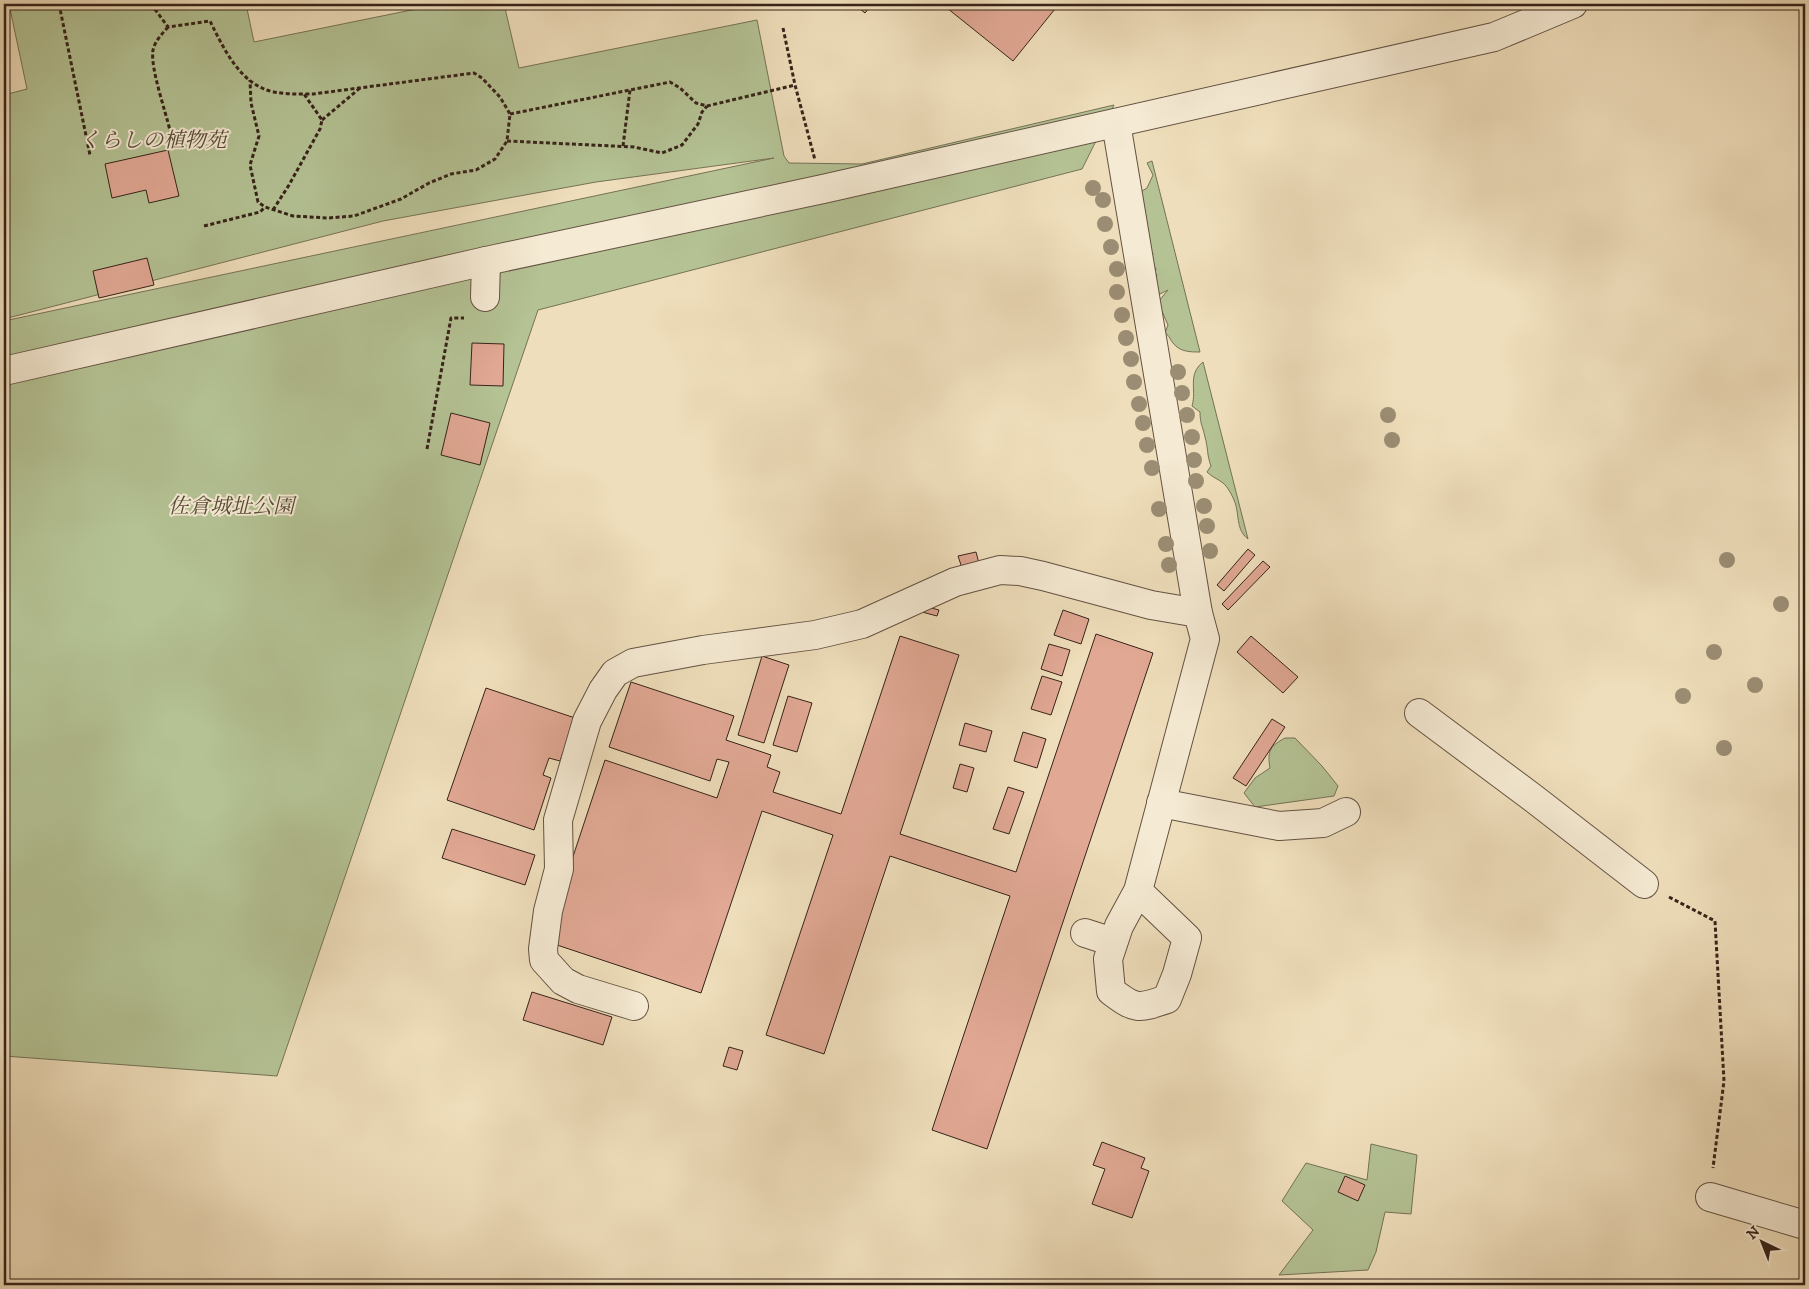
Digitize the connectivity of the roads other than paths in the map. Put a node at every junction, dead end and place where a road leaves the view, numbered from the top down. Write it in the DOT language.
graph roads {
  1 [pos="1573,4"];
  2 [pos="1116,123"];
  3 [pos="486,261"];
  4 [pos="485,297"];
  5 [pos="4,371"];
  6 [pos="1198,613"];
  7 [pos="1419,713"];
  8 [pos="1161,803"];
  9 [pos="1346,812"];
  10 [pos="1644,884"];
  11 [pos="1138,891"];
  12 [pos="1085,933"];
  13 [pos="1113,942"];
  14 [pos="634,1006"];
  15 [pos="1710,1197"];
  16 [pos="1805,1225"];
  1 -- 2 [label="street"];
  2 -- 3 [label="street"];
  2 -- 6 [label="street"];
  3 -- 4 [label="street"];
  3 -- 5 [label="street"];
  6 -- 8 [label="street"];
  6 -- 14 [label="street"];
  7 -- 10 [label="street"];
  8 -- 9 [label="street"];
  8 -- 11 [label="street"];
  11 -- 13 [label="street"];
  11 -- 13 [label="street"];
  12 -- 13 [label="street"];
  15 -- 16 [label="street"];
}
